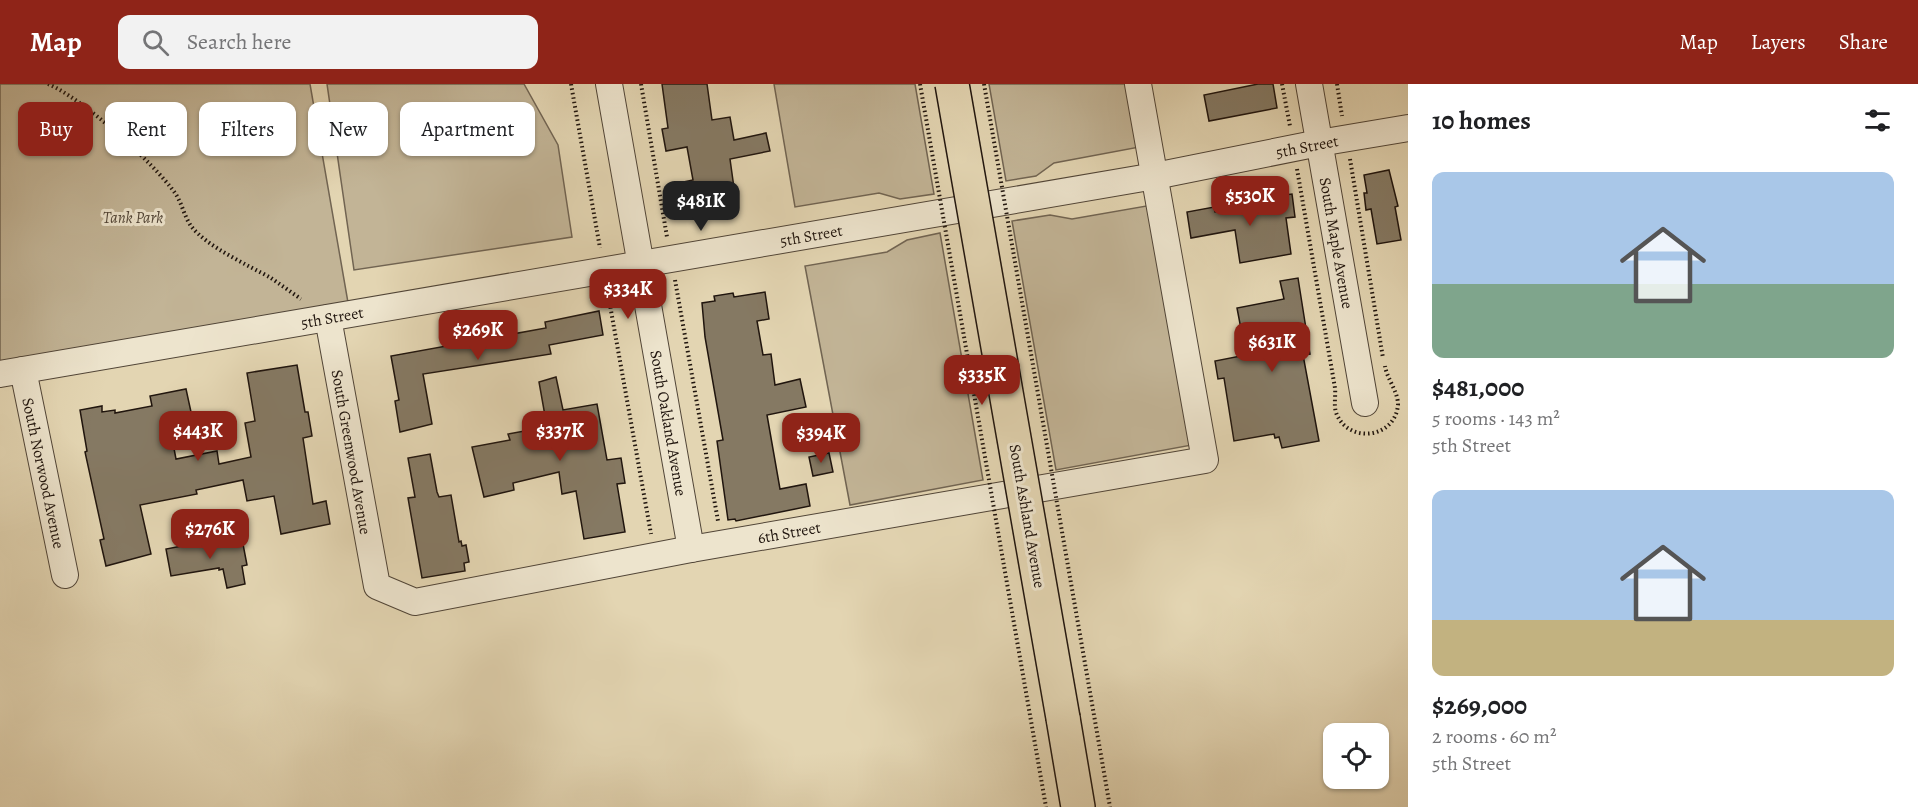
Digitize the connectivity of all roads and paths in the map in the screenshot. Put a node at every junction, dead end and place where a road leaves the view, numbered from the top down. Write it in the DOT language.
graph roads {
  1 [pos="48,84"];
  2 [pos="571,84"];
  3 [pos="609,84"];
  4 [pos="641,84"];
  5 [pos="920,84"];
  6 [pos="952,84"];
  7 [pos="984,84"];
  8 [pos="1138,84"];
  9 [pos="1309,84"];
  10 [pos="1408,128"];
  11 [pos="1319,143"];
  12 [pos="1155,176"];
  13 [pos="671,259"];
  14 [pos="641,264"];
  15 [pos="604,270"];
  16 [pos="328,318"];
  17 [pos="12,372"];
  18 [pos="1365,403"];
  19 [pos="722,543"];
  20 [pos="691,549"];
  21 [pos="655,556"];
  22 [pos="65,575"];
  23 [pos="377,585"];
  24 [pos="1046,807"];
  25 [pos="1078,807"];
  26 [pos="1110,807"];
  1 -- 16 [label="path"];
  2 -- 15 [label="path"];
  3 -- 14 [label="street, South Oakland Avenue"];
  4 -- 13 [label="path"];
  5 -- 24 [label="path, bridge"];
  6 -- 25 [label="main road, South Ashland Avenue, bridge"];
  7 -- 26 [label="path, bridge"];
  8 -- 12 [label="street"];
  9 -- 11 [label="street, South Maple Avenue"];
  10 -- 11 [label="street, 5th Street"];
  11 -- 12 [label="street, 5th Street"];
  11 -- 18 [label="street, South Maple Avenue"];
  12 -- 13 [label="street, 5th Street"];
  12 -- 19 [label="street, 6th Street"];
  13 -- 14 [label="street, 5th Street"];
  13 -- 19 [label="path"];
  14 -- 15 [label="street, 5th Street"];
  14 -- 20 [label="street, South Oakland Avenue"];
  15 -- 16 [label="street, 5th Street"];
  15 -- 21 [label="path"];
  16 -- 17 [label="street, 5th Street"];
  16 -- 23 [label="street, South Greenwood Avenue"];
  17 -- 22 [label="street, South Norwood Avenue"];
  19 -- 20 [label="street, 6th Street"];
  20 -- 21 [label="street, 6th Street"];
  21 -- 23 [label="street, 6th Street"];
}
